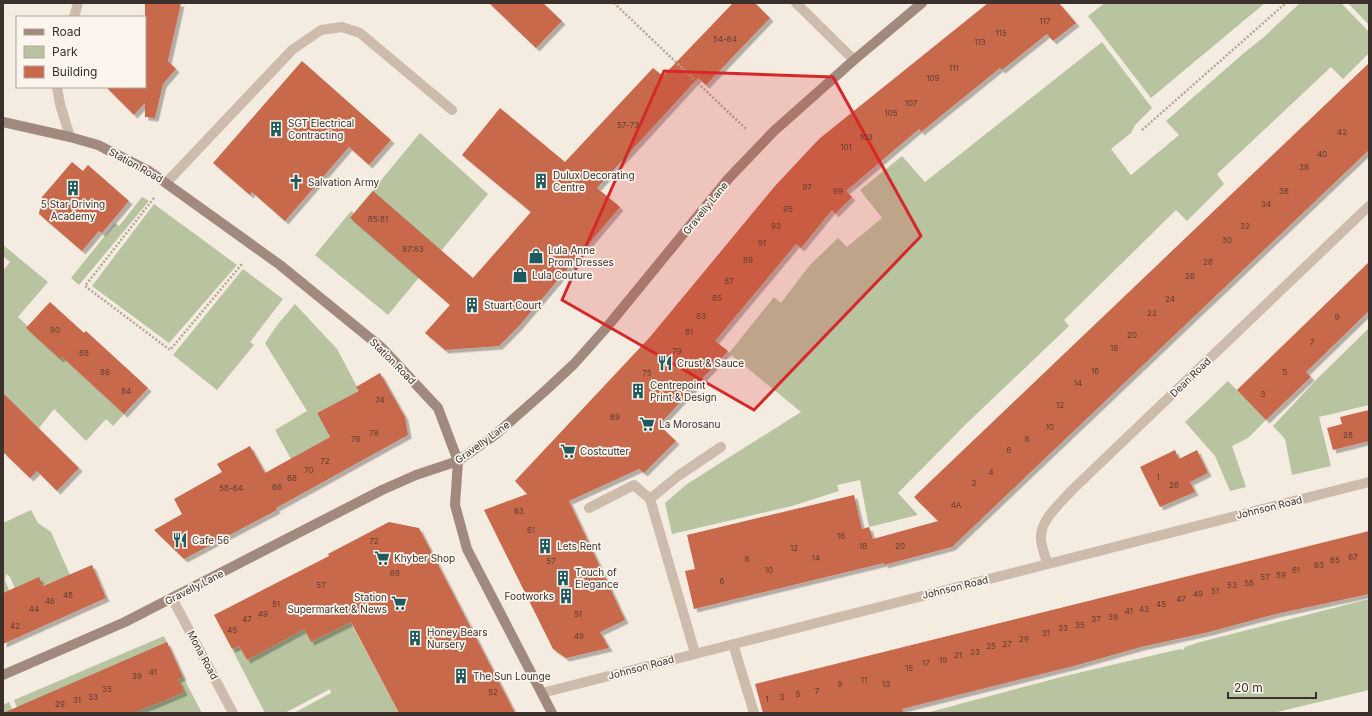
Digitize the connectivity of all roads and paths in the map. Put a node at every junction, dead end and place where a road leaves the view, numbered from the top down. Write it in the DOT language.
graph roads {
  1 [pos="78,3"];
  2 [pos="614,3"];
  3 [pos="796,3"];
  4 [pos="922,3"];
  5 [pos="1286,3"];
  6 [pos="74,16"];
  7 [pos="854,60"];
  8 [pos="57,88"];
  9 [pos="452,110"];
  10 [pos="3,122"];
  11 [pos="1142,130"];
  12 [pos="70,137"];
  13 [pos="761,144"];
  14 [pos="166,182"];
  15 [pos="1369,206"];
  16 [pos="256,248"];
  17 [pos="721,447"];
  18 [pos="458,461"];
  19 [pos="1369,482"];
  20 [pos="650,499"];
  21 [pos="589,508"];
  22 [pos="1047,563"];
  23 [pos="172,598"];
  24 [pos="733,644"];
  25 [pos="695,653"];
  26 [pos="3,675"];
  27 [pos="542,693"];
  28 [pos="233,713"];
  29 [pos="552,713"];
  30 [pos="754,713"];
  1 -- 6 [label="street"];
  2 -- 13 [label="path"];
  3 -- 7 [label="street"];
  4 -- 7 [label="main road, Gravelly Lane"];
  5 -- 11 [label="path"];
  7 -- 13 [label="main road, Gravelly Lane"];
  8 -- 12 [label="street"];
  9 -- 14 [label="street"];
  10 -- 12 [label="main road, Station Road"];
  12 -- 14 [label="main road, Station Road"];
  13 -- 18 [label="main road, Gravelly Lane"];
  14 -- 16 [label="main road, Station Road"];
  14 -- 16 [label="path"];
  15 -- 22 [label="street, Dean Road"];
  16 -- 18 [label="main road, Station Road"];
  17 -- 20 [label="street"];
  18 -- 23 [label="main road, Gravelly Lane"];
  18 -- 27 [label="main road, Station Road"];
  19 -- 22 [label="street, Johnson Road"];
  20 -- 21 [label="street"];
  20 -- 25 [label="street"];
  22 -- 24 [label="street, Johnson Road"];
  23 -- 26 [label="main road, Gravelly Lane"];
  23 -- 28 [label="street, Mona Road"];
  24 -- 25 [label="street, Johnson Road"];
  24 -- 30 [label="street"];
  25 -- 27 [label="street, Johnson Road"];
  27 -- 29 [label="main road, Station Road"];
}
